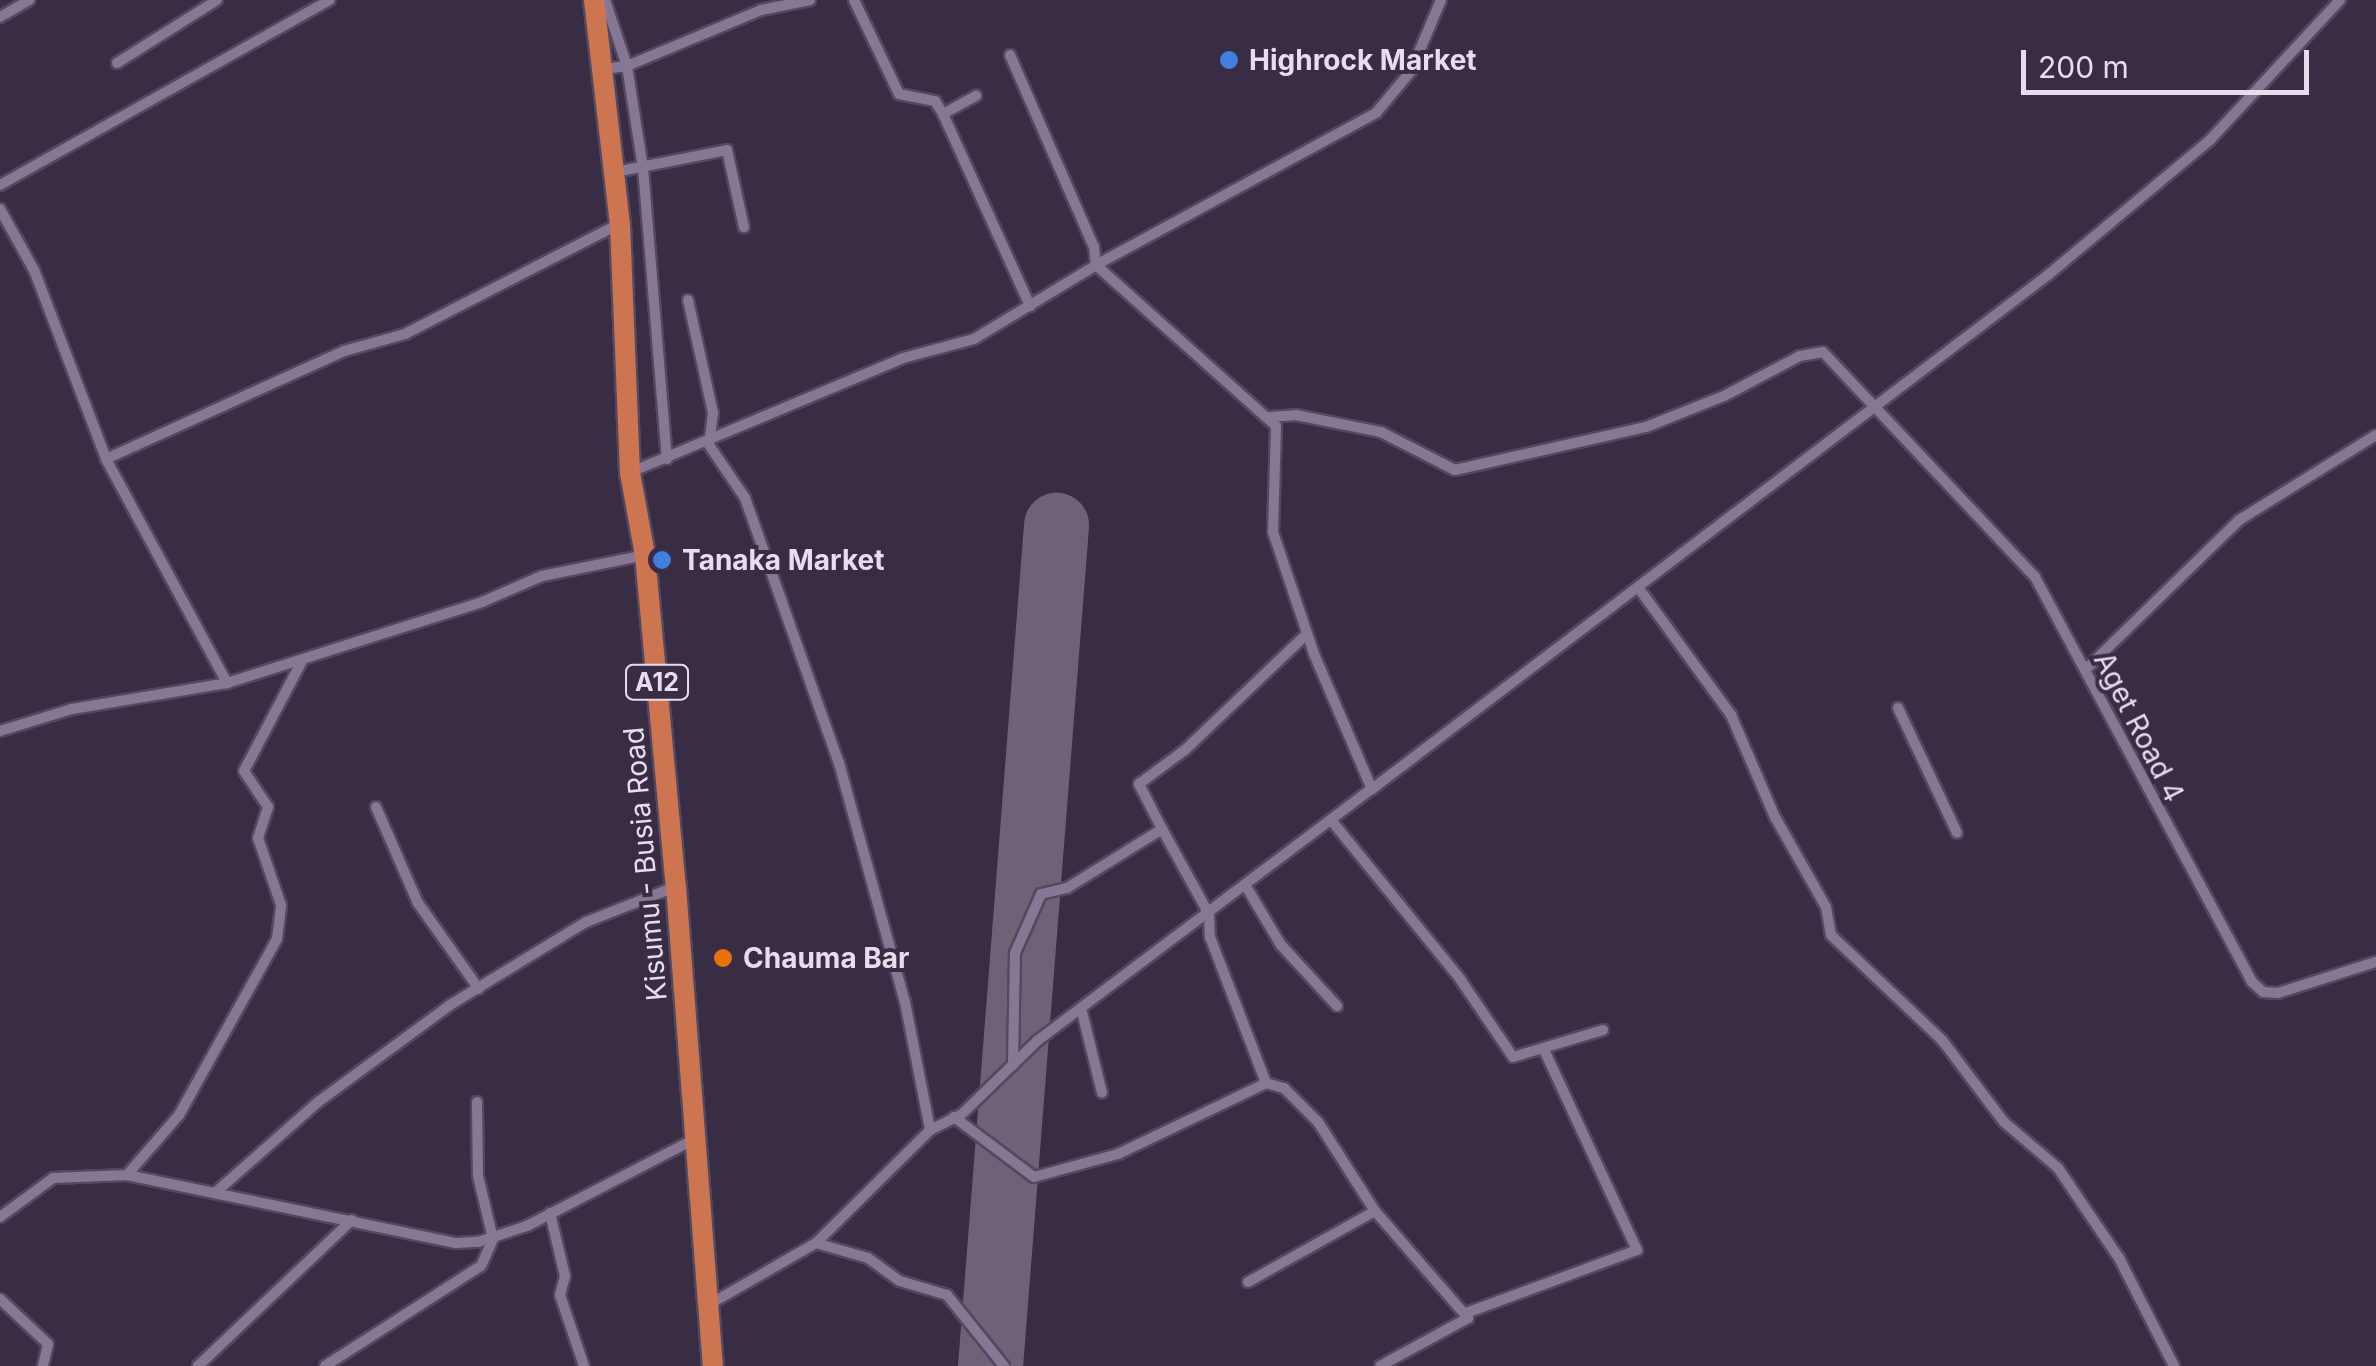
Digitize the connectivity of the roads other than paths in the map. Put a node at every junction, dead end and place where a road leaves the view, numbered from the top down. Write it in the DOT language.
graph roads {
  1 [pos="30,0"];
  2 [pos="217,0"];
  3 [pos="330,0"];
  4 [pos="594,0"];
  5 [pos="605,0"];
  6 [pos="810,0"];
  7 [pos="854,0"];
  8 [pos="1442,0"];
  9 [pos="2340,0"];
  10 [pos="0,17"];
  11 [pos="1010,55"];
  12 [pos="117,64"];
  13 [pos="627,66"];
  14 [pos="603,69"];
  15 [pos="976,96"];
  16 [pos="943,114"];
  17 [pos="643,168"];
  18 [pos="615,172"];
  19 [pos="0,185"];
  20 [pos="0,209"];
  21 [pos="620,224"];
  22 [pos="744,227"];
  23 [pos="1096,265"];
  24 [pos="688,300"];
  25 [pos="1030,306"];
  26 [pos="1876,410"];
  27 [pos="1269,418"];
  28 [pos="2376,435"];
  29 [pos="709,444"];
  30 [pos="106,459"];
  31 [pos="667,460"];
  32 [pos="630,473"];
  33 [pos="646,555"];
  34 [pos="1640,590"];
  35 [pos="1307,634"];
  36 [pos="302,660"];
  37 [pos="2085,670"];
  38 [pos="227,683"];
  39 [pos="1898,708"];
  40 [pos="0,730"];
  41 [pos="1372,789"];
  42 [pos="376,807"];
  43 [pos="1331,820"];
  44 [pos="1162,829"];
  45 [pos="1957,833"];
  46 [pos="676,887"];
  47 [pos="1246,888"];
  48 [pos="1209,914"];
  49 [pos="2376,962"];
  50 [pos="479,989"];
  51 [pos="1336,1006"];
  52 [pos="1082,1012"];
  53 [pos="1602,1030"];
  54 [pos="1544,1050"];
  55 [pos="1014,1065"];
  56 [pos="1266,1083"];
  57 [pos="1102,1094"];
  58 [pos="477,1102"];
  59 [pos="954,1118"];
  60 [pos="930,1130"];
  61 [pos="693,1140"];
  62 [pos="127,1175"];
  63 [pos="216,1192"];
  64 [pos="1374,1212"];
  65 [pos="550,1213"];
  66 [pos="0,1218"];
  67 [pos="352,1220"];
  68 [pos="492,1238"];
  69 [pos="816,1244"];
  70 [pos="1248,1282"];
  71 [pos="0,1300"];
  72 [pos="707,1305"];
  73 [pos="1466,1313"];
  74 [pos="43,1366"];
  75 [pos="198,1366"];
  76 [pos="325,1366"];
  77 [pos="584,1366"];
  78 [pos="713,1366"];
  79 [pos="1004,1366"];
  80 [pos="1380,1366"];
  81 [pos="2174,1366"];
  1 -- 10 [label="street"];
  2 -- 12 [label="street"];
  3 -- 19 [label="street"];
  4 -- 14 [label="highway, Kisumu - Busia Road / A12"];
  5 -- 13 [label="street"];
  6 -- 13 [label="street"];
  7 -- 16 [label="street"];
  8 -- 23 [label="street"];
  9 -- 26 [label="street"];
  11 -- 23 [label="street"];
  13 -- 14 [label="street"];
  13 -- 17 [label="street"];
  14 -- 18 [label="highway, Kisumu - Busia Road / A12"];
  15 -- 16 [label="street"];
  16 -- 25 [label="street"];
  17 -- 18 [label="street"];
  17 -- 22 [label="street"];
  17 -- 31 [label="street"];
  18 -- 21 [label="highway, Kisumu - Busia Road / A12"];
  20 -- 30 [label="street"];
  21 -- 30 [label="street"];
  21 -- 32 [label="highway, Kisumu - Busia Road / A12"];
  23 -- 25 [label="street"];
  23 -- 27 [label="street"];
  24 -- 29 [label="street"];
  25 -- 29 [label="street"];
  26 -- 27 [label="street, Aget Road 4"];
  26 -- 34 [label="street"];
  26 -- 37 [label="street, Aget Road 4"];
  27 -- 35 [label="street"];
  28 -- 37 [label="street"];
  29 -- 31 [label="street"];
  29 -- 60 [label="street"];
  30 -- 38 [label="street"];
  31 -- 32 [label="street"];
  32 -- 33 [label="highway, Kisumu - Busia Road / A12"];
  33 -- 36 [label="street"];
  33 -- 46 [label="highway, Kisumu - Busia Road / A12"];
  34 -- 41 [label="street"];
  34 -- 81 [label="street"];
  35 -- 41 [label="street"];
  35 -- 44 [label="street"];
  36 -- 38 [label="street"];
  36 -- 62 [label="street"];
  37 -- 49 [label="street, Aget Road 4"];
  38 -- 40 [label="street"];
  39 -- 45 [label="street"];
  41 -- 43 [label="street"];
  42 -- 50 [label="street"];
  43 -- 47 [label="street"];
  43 -- 54 [label="street"];
  44 -- 48 [label="street"];
  44 -- 55 [label="street"];
  46 -- 50 [label="street"];
  46 -- 61 [label="highway, Kisumu - Busia Road / A12"];
  47 -- 48 [label="street"];
  47 -- 51 [label="street"];
  48 -- 52 [label="street"];
  48 -- 56 [label="street"];
  50 -- 63 [label="street"];
  52 -- 55 [label="street"];
  52 -- 57 [label="street"];
  53 -- 54 [label="street"];
  54 -- 73 [label="street"];
  55 -- 59 [label="street"];
  56 -- 59 [label="street"];
  56 -- 64 [label="street"];
  58 -- 68 [label="street"];
  59 -- 60 [label="street"];
  60 -- 69 [label="street"];
  61 -- 65 [label="street"];
  61 -- 72 [label="highway, Kisumu - Busia Road / A12"];
  62 -- 63 [label="street"];
  62 -- 66 [label="street"];
  63 -- 67 [label="street"];
  64 -- 70 [label="street"];
  64 -- 73 [label="street"];
  65 -- 68 [label="street"];
  65 -- 77 [label="street"];
  67 -- 68 [label="street"];
  67 -- 75 [label="street"];
  68 -- 76 [label="street"];
  69 -- 72 [label="street"];
  69 -- 79 [label="street"];
  71 -- 74 [label="street"];
  72 -- 78 [label="highway, Kisumu - Busia Road / A12"];
  73 -- 80 [label="street"];
}
